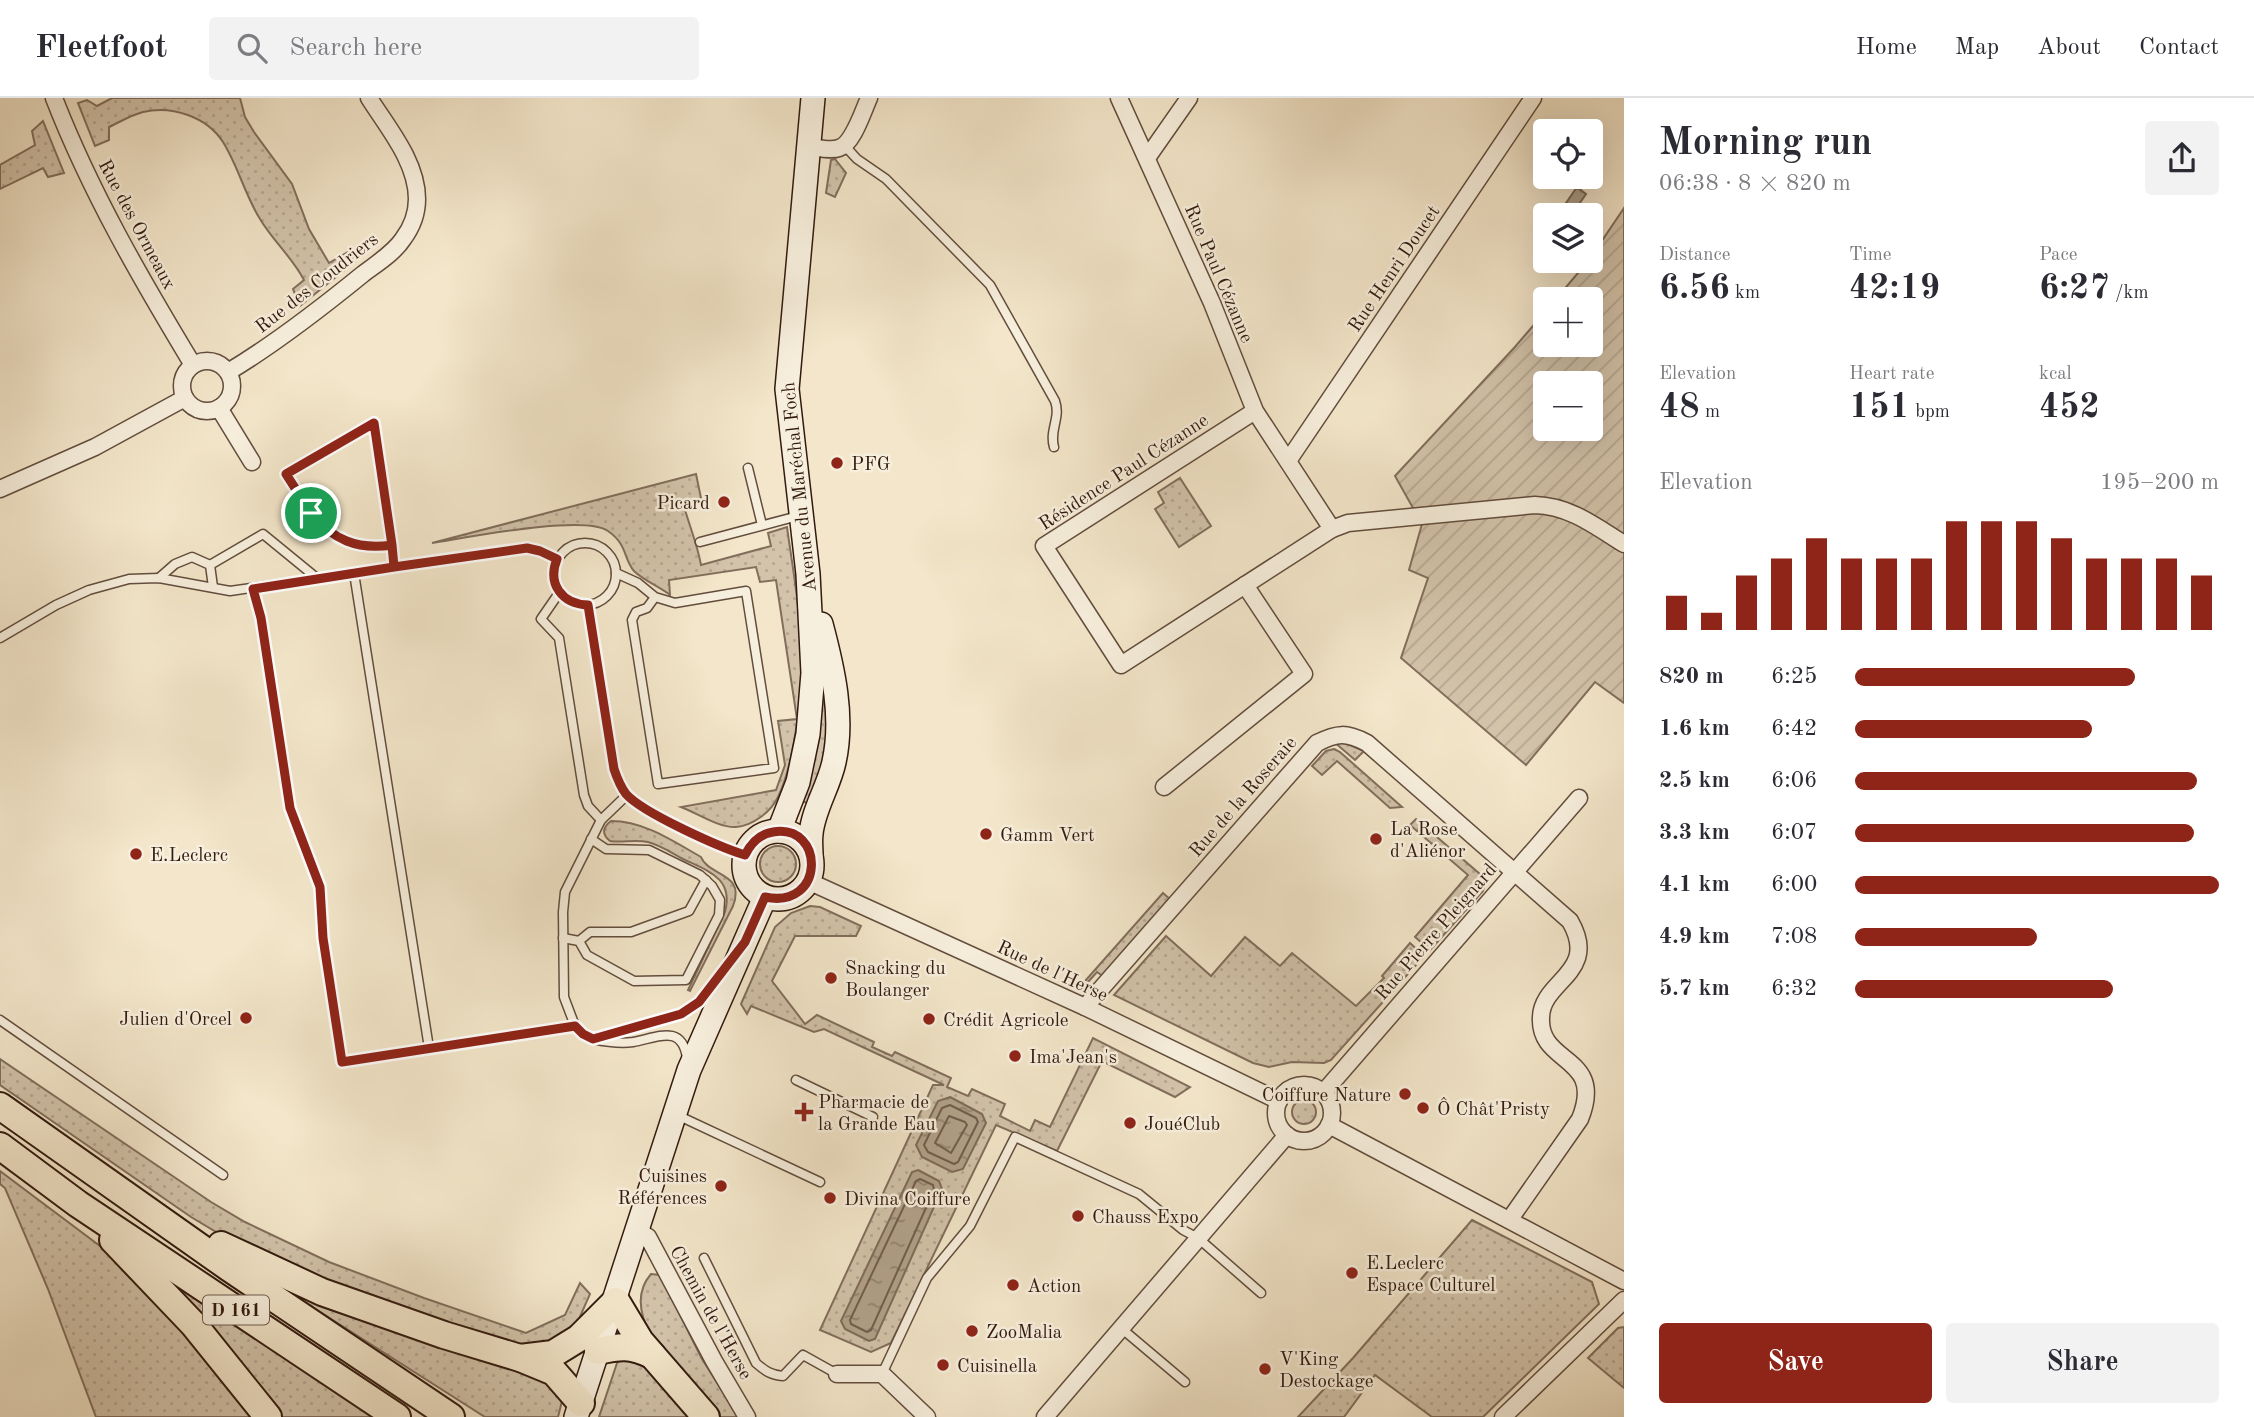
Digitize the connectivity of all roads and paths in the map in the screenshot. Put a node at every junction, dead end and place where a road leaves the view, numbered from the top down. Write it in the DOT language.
graph roads {
  1 [pos="54,98"];
  2 [pos="369,98"];
  3 [pos="813,98"];
  4 [pos="869,98"];
  5 [pos="1119,98"];
  6 [pos="1189,98"];
  7 [pos="1533,98"];
  8 [pos="844,145"];
  9 [pos="810,147"];
  10 [pos="1147,158"];
  11 [pos="194,365"];
  12 [pos="228,372"];
  13 [pos="185,398"];
  14 [pos="219,408"];
  15 [pos="1255,411"];
  16 [pos="1054,447"];
  17 [pos="1288,461"];
  18 [pos="252,462"];
  19 [pos="748,468"];
  20 [pos="0,489"];
  21 [pos="801,515"];
  22 [pos="762,525"];
  23 [pos="1332,529"];
  24 [pos="699,542"];
  25 [pos="1624,544"];
  26 [pos="392,545"];
  27 [pos="557,559"];
  28 [pos="210,565"];
  29 [pos="394,567"];
  30 [pos="354,573"];
  31 [pos="616,573"];
  32 [pos="808,574"];
  33 [pos="159,578"];
  34 [pos="318,579"];
  35 [pos="1245,585"];
  36 [pos="213,587"];
  37 [pos="253,589"];
  38 [pos="559,593"];
  39 [pos="655,597"];
  40 [pos="588,605"];
  41 [pos="0,638"];
  42 [pos="1164,787"];
  43 [pos="627,795"];
  44 [pos="1579,798"];
  45 [pos="601,820"];
  46 [pos="779,831"];
  47 [pos="591,839"];
  48 [pos="745,855"];
  49 [pos="811,855"];
  50 [pos="1514,872"];
  51 [pos="706,880"];
  52 [pos="808,881"];
  53 [pos="765,897"];
  54 [pos="563,938"];
  55 [pos="579,941"];
  56 [pos="745,942"];
  57 [pos="1085,1007"];
  58 [pos="0,1020"];
  59 [pos="575,1026"];
  60 [pos="593,1039"];
  61 [pos="429,1048"];
  62 [pos="689,1070"];
  63 [pos="796,1080"];
  64 [pos="1323,1093"];
  65 [pos="1279,1101"];
  66 [pos="0,1106"];
  67 [pos="674,1113"];
  68 [pos="873,1117"];
  69 [pos="1329,1125"];
  70 [pos="1287,1135"];
  71 [pos="0,1146"];
  72 [pos="223,1175"];
  73 [pos="820,1182"];
  74 [pos="78,1204"];
  75 [pos="1510,1219"];
  76 [pos="165,1221"];
  77 [pos="637,1230"];
  78 [pos="1198,1238"];
  79 [pos="704,1258"];
  80 [pos="1624,1281"];
  81 [pos="1261,1293"];
  82 [pos="1624,1300"];
  83 [pos="615,1301"];
  84 [pos="1121,1328"];
  85 [pos="598,1351"];
  86 [pos="652,1355"];
  87 [pos="520,1358"];
  88 [pos="837,1374"];
  89 [pos="882,1374"];
  90 [pos="1185,1382"];
  91 [pos="578,1410"];
  92 [pos="268,1417"];
  93 [pos="397,1417"];
  94 [pos="451,1417"];
  95 [pos="706,1417"];
  96 [pos="747,1417"];
  97 [pos="927,1417"];
  98 [pos="1045,1417"];
  99 [pos="1503,1417"];
  1 -- 11 [label="street, Rue des Ormeaux"];
  2 -- 12 [label="street, Rue des Coudriers"];
  3 -- 9 [label="street, Avenue du Maréchal Foch"];
  4 -- 8 [label="street"];
  5 -- 10 [label="street, Rue Paul Cézanne"];
  6 -- 10 [label="street"];
  7 -- 17 [label="street, Rue Henri Doucet"];
  8 -- 9 [label="street"];
  8 -- 16 [label="lane"];
  9 -- 21 [label="street, Avenue du Maréchal Foch"];
  10 -- 15 [label="street, Rue Paul Cézanne"];
  11 -- 12 [label="street"];
  11 -- 13 [label="street"];
  12 -- 14 [label="street"];
  13 -- 14 [label="street"];
  13 -- 20 [label="street"];
  14 -- 18 [label="street"];
  15 -- 17 [label="street, Rue Paul Cézanne"];
  15 -- 35 [label="street, Résidence Paul Cézanne"];
  17 -- 23 [label="street"];
  19 -- 22 [label="lane"];
  21 -- 22 [label="lane"];
  21 -- 32 [label="street, Avenue du Maréchal Foch"];
  22 -- 24 [label="lane"];
  23 -- 25 [label="street, Résidence Paul Cézanne"];
  23 -- 35 [label="street, Résidence Paul Cézanne"];
  26 -- 26 [label="lane"];
  26 -- 29 [label="lane"];
  27 -- 29 [label="lane"];
  27 -- 31 [label="lane"];
  27 -- 38 [label="lane"];
  28 -- 33 [label="lane"];
  28 -- 34 [label="lane"];
  28 -- 36 [label="lane"];
  29 -- 30 [label="lane"];
  30 -- 34 [label="lane"];
  30 -- 61 [label="lane"];
  31 -- 39 [label="lane"];
  31 -- 40 [label="lane"];
  32 -- 46 [label="street, Avenue du Maréchal Foch"];
  32 -- 49 [label="street"];
  33 -- 36 [label="lane"];
  33 -- 41 [label="lane"];
  34 -- 37 [label="lane"];
  35 -- 42 [label="street"];
  36 -- 37 [label="lane"];
  37 -- 61 [label="lane"];
  38 -- 40 [label="lane"];
  38 -- 45 [label="lane"];
  39 -- 39 [label="lane"];
  40 -- 43 [label="lane"];
  43 -- 45 [label="lane"];
  43 -- 48 [label="lane"];
  44 -- 50 [label="street, Rue Pierre Pleignard"];
  45 -- 47 [label="lane"];
  46 -- 48 [label="street"];
  46 -- 49 [label="street"];
  47 -- 51 [label="lane"];
  47 -- 54 [label="lane"];
  48 -- 53 [label="street"];
  49 -- 52 [label="street"];
  50 -- 57 [label="street, Rue de la Roseraie"];
  50 -- 64 [label="street, Rue Pierre Pleignard"];
  50 -- 75 [label="street, Rue de la Roseraie"];
  51 -- 55 [label="lane"];
  51 -- 55 [label="lane"];
  52 -- 53 [label="street"];
  52 -- 57 [label="street, Rue de l'Herse"];
  53 -- 56 [label="street"];
  54 -- 55 [label="lane"];
  54 -- 59 [label="lane"];
  56 -- 60 [label="lane"];
  56 -- 62 [label="street"];
  57 -- 65 [label="street, Rue de l'Herse"];
  58 -- 72 [label="lane"];
  59 -- 60 [label="lane"];
  59 -- 61 [label="lane"];
  60 -- 62 [label="lane"];
  62 -- 67 [label="street"];
  63 -- 68 [label="lane"];
  64 -- 65 [label="street"];
  64 -- 69 [label="street"];
  65 -- 70 [label="street"];
  66 -- 76 [label="main road, D 161"];
  67 -- 73 [label="lane"];
  67 -- 77 [label="street"];
  69 -- 70 [label="street"];
  69 -- 75 [label="street"];
  70 -- 78 [label="street"];
  71 -- 74 [label="main road, D 161"];
  74 -- 92 [label="main road"];
  74 -- 93 [label="main road, D 161"];
  75 -- 80 [label="street"];
  76 -- 87 [label="main road"];
  76 -- 94 [label="main road, D 161"];
  77 -- 83 [label="street"];
  77 -- 96 [label="street, Chemin de l'Herse"];
  78 -- 81 [label="lane"];
  78 -- 84 [label="street"];
  78 -- 89 [label="lane"];
  79 -- 88 [label="lane"];
  82 -- 99 [label="street"];
  83 -- 85 [label="street"];
  83 -- 86 [label="main road"];
  83 -- 87 [label="main road"];
  84 -- 90 [label="lane"];
  84 -- 98 [label="street"];
  85 -- 86 [label="main road"];
  85 -- 91 [label="street"];
  86 -- 95 [label="main road"];
  87 -- 91 [label="main road"];
  88 -- 89 [label="street"];
  89 -- 97 [label="street"];
}
